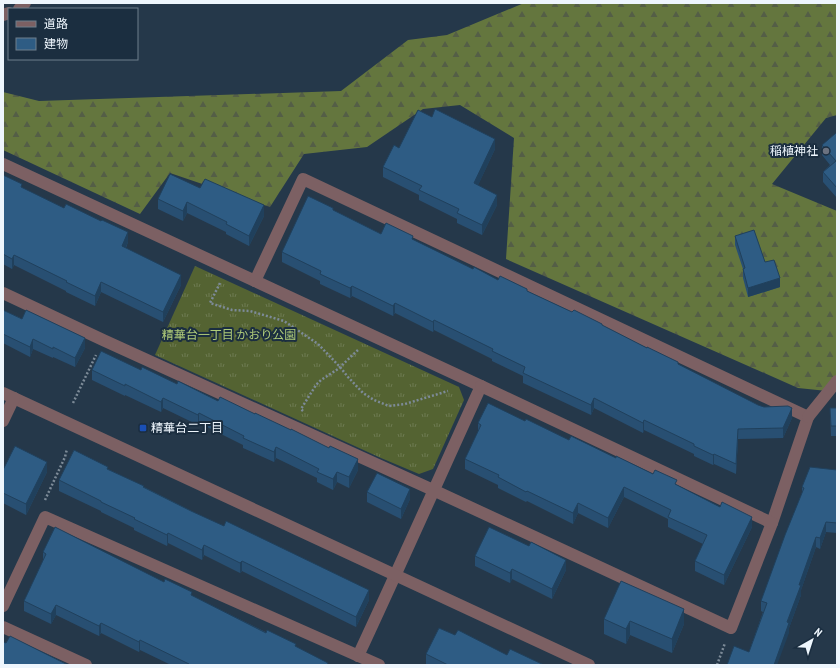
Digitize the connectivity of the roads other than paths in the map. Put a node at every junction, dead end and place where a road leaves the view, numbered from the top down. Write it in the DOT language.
graph roads {
  1 [pos="3,164"];
  2 [pos="255,281"];
  3 [pos="3,293"];
  4 [pos="837,381"];
  5 [pos="481,386"];
  6 [pos="8,395"];
  7 [pos="808,417"];
  8 [pos="3,421"];
  9 [pos="434,490"];
  10 [pos="772,524"];
  11 [pos="396,576"];
  12 [pos="3,606"];
  13 [pos="3,627"];
  14 [pos="358,656"];
  15 [pos="86,665"];
  16 [pos="378,665"];
  17 [pos="589,665"];
  1 -- 2 [label="street"];
  2 -- 5 [label="street"];
  2 -- 7 [label="street"];
  3 -- 9 [label="street"];
  4 -- 7 [label="street"];
  5 -- 9 [label="street"];
  5 -- 10 [label="street"];
  6 -- 8 [label="street"];
  6 -- 11 [label="street"];
  7 -- 10 [label="street"];
  9 -- 10 [label="street"];
  9 -- 11 [label="street"];
  11 -- 14 [label="street"];
  11 -- 17 [label="street"];
  12 -- 14 [label="street"];
  13 -- 15 [label="street"];
  14 -- 16 [label="street"];
}
